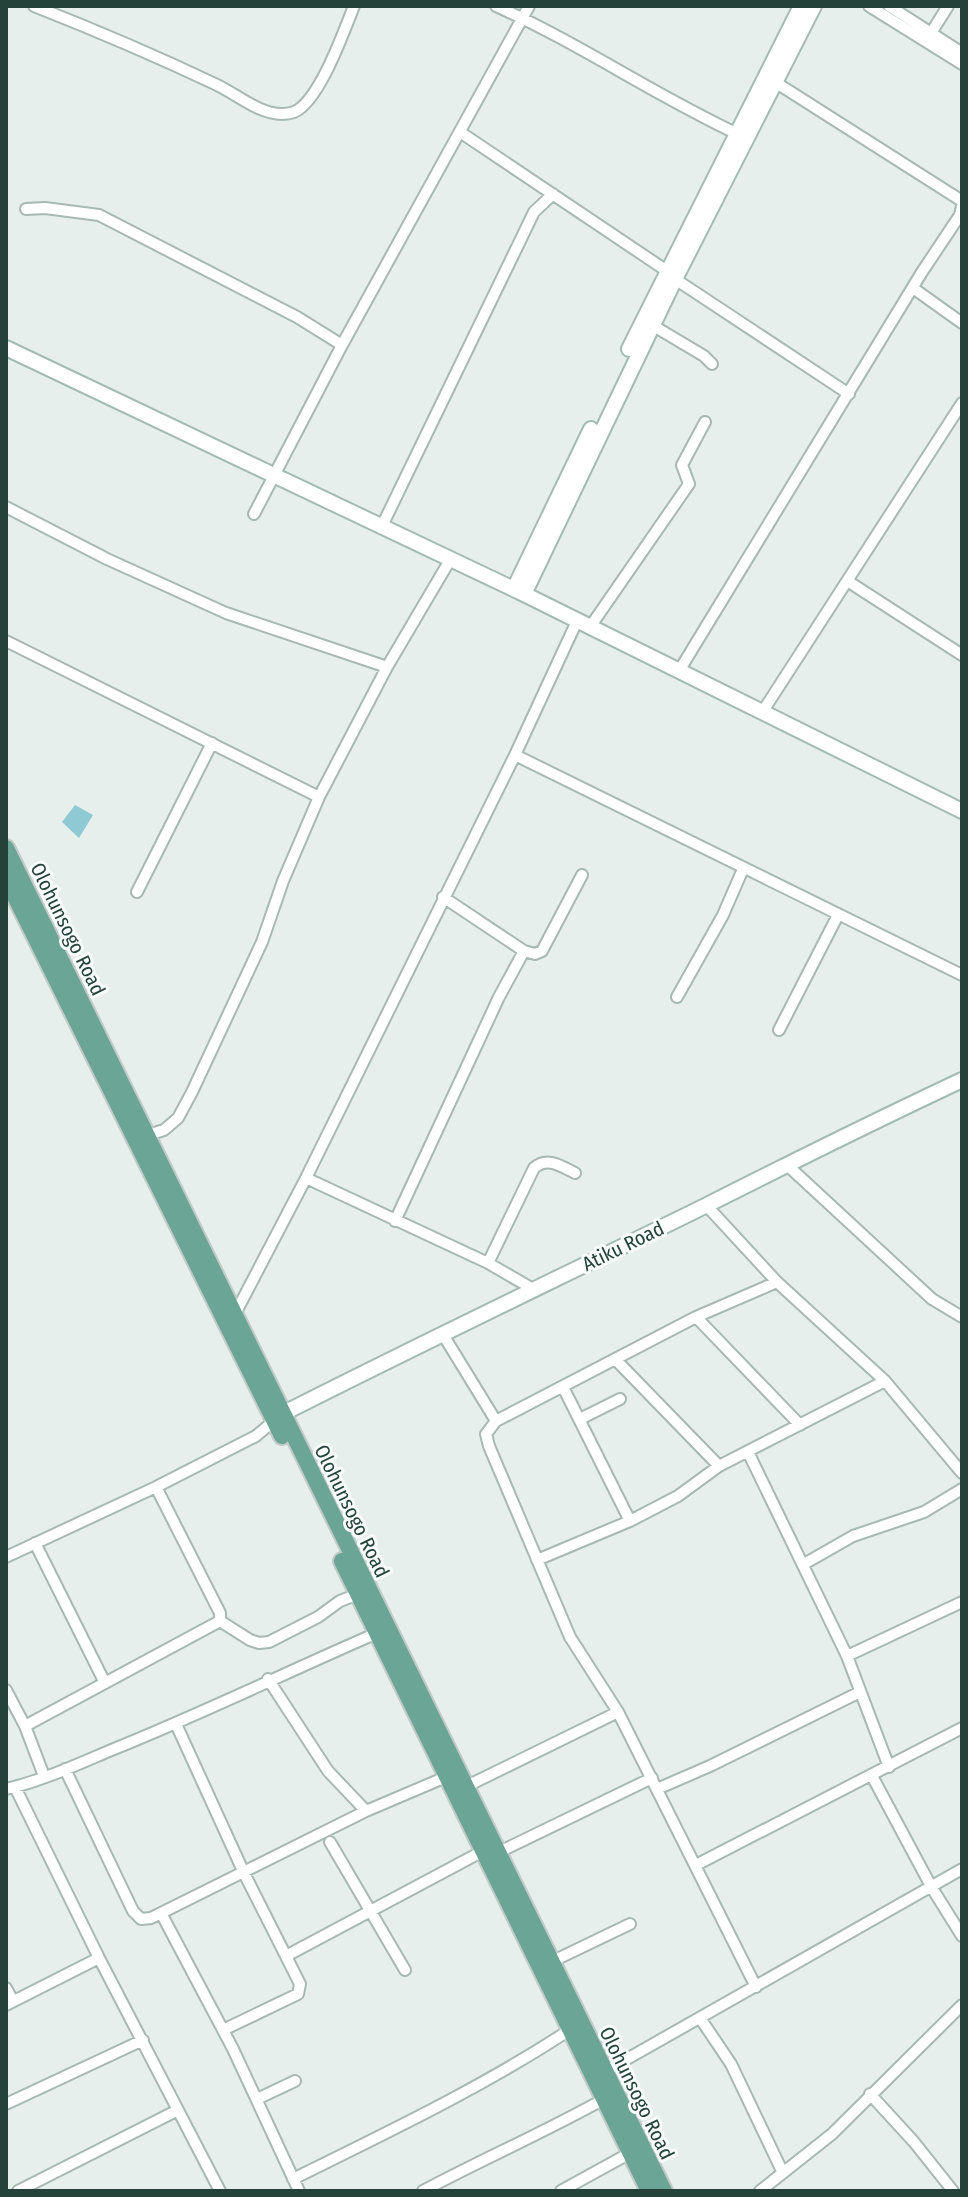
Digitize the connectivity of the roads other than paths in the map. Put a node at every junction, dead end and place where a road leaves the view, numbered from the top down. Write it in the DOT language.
graph roads {
  1 [pos="34,6"];
  2 [pos="354,6"];
  3 [pos="496,6"];
  4 [pos="529,6"];
  5 [pos="801,6"];
  6 [pos="814,6"];
  7 [pos="869,6"];
  8 [pos="889,6"];
  9 [pos="948,6"];
  10 [pos="523,18"];
  11 [pos="931,33"];
  12 [pos="962,53"];
  13 [pos="962,64"];
  14 [pos="775,82"];
  15 [pos="460,132"];
  16 [pos="741,135"];
  17 [pos="537,185"];
  18 [pos="553,194"];
  19 [pos="26,209"];
  20 [pos="962,209"];
  21 [pos="534,212"];
  22 [pos="671,275"];
  23 [pos="913,288"];
  24 [pos="962,323"];
  25 [pos="652,325"];
  26 [pos="342,345"];
  27 [pos="6,348"];
  28 [pos="712,364"];
  29 [pos="849,394"];
  30 [pos="962,403"];
  31 [pos="705,422"];
  32 [pos="275,476"];
  33 [pos="6,507"];
  34 [pos="254,514"];
  35 [pos="381,528"];
  36 [pos="450,560"];
  37 [pos="849,582"];
  38 [pos="519,592"];
  39 [pos="584,624"];
  40 [pos="6,641"];
  41 [pos="962,655"];
  42 [pos="387,667"];
  43 [pos="679,671"];
  44 [pos="763,711"];
  45 [pos="212,743"];
  46 [pos="515,755"];
  47 [pos="319,797"];
  48 [pos="962,811"];
  49 [pos="6,848"];
  50 [pos="743,869"];
  51 [pos="582,875"];
  52 [pos="6,878"];
  53 [pos="137,892"];
  54 [pos="443,897"];
  55 [pos="838,915"];
  56 [pos="524,951"];
  57 [pos="962,975"];
  58 [pos="677,997"];
  59 [pos="779,1030"];
  60 [pos="962,1080"];
  61 [pos="148,1135"];
  62 [pos="786,1164"];
  63 [pos="575,1173"];
  64 [pos="306,1178"];
  65 [pos="706,1205"];
  66 [pos="395,1221"];
  67 [pos="488,1263"];
  68 [pos="777,1282"];
  69 [pos="533,1289"];
  70 [pos="235,1314"];
  71 [pos="696,1317"];
  72 [pos="962,1317"];
  73 [pos="442,1333"];
  74 [pos="615,1359"];
  75 [pos="885,1381"];
  76 [pos="563,1387"];
  77 [pos="620,1399"];
  78 [pos="280,1416"];
  79 [pos="580,1419"];
  80 [pos="496,1421"];
  81 [pos="800,1425"];
  82 [pos="748,1452"];
  83 [pos="719,1466"];
  84 [pos="962,1473"];
  85 [pos="156,1487"];
  86 [pos="962,1489"];
  87 [pos="630,1521"];
  88 [pos="35,1543"];
  89 [pos="6,1557"];
  90 [pos="537,1560"];
  91 [pos="804,1564"];
  92 [pos="358,1594"];
  93 [pos="962,1602"];
  94 [pos="220,1621"];
  95 [pos="377,1633"];
  96 [pos="847,1656"];
  97 [pos="268,1679"];
  98 [pos="105,1683"];
  99 [pos="6,1690"];
  100 [pos="860,1692"];
  101 [pos="618,1712"];
  102 [pos="176,1724"];
  103 [pos="25,1726"];
  104 [pos="962,1728"];
  105 [pos="889,1767"];
  106 [pos="65,1769"];
  107 [pos="44,1776"];
  108 [pos="872,1776"];
  109 [pos="446,1777"];
  110 [pos="655,1783"];
  111 [pos="465,1787"];
  112 [pos="10,1788"];
  113 [pos="366,1811"];
  114 [pos="330,1842"];
  115 [pos="490,1852"];
  116 [pos="696,1865"];
  117 [pos="962,1869"];
  118 [pos="244,1873"];
  119 [pos="932,1888"];
  120 [pos="371,1911"];
  121 [pos="161,1913"];
  122 [pos="630,1924"];
  123 [pos="962,1936"];
  124 [pos="286,1956"];
  125 [pos="99,1958"];
  126 [pos="551,1962"];
  127 [pos="405,1970"];
  128 [pos="756,1987"];
  129 [pos="6,1988"];
  130 [pos="10,2003"];
  131 [pos="962,2005"];
  132 [pos="700,2018"];
  133 [pos="571,2029"];
  134 [pos="223,2030"];
  135 [pos="143,2040"];
  136 [pos="604,2072"];
  137 [pos="295,2081"];
  138 [pos="870,2094"];
  139 [pos="257,2099"];
  140 [pos="604,2099"];
  141 [pos="6,2104"];
  142 [pos="178,2110"];
  143 [pos="630,2153"];
  144 [pos="783,2173"];
  145 [pos="293,2179"];
  146 [pos="18,2191"];
  147 [pos="220,2191"];
  148 [pos="299,2191"];
  149 [pos="423,2191"];
  150 [pos="561,2191"];
  151 [pos="649,2191"];
  152 [pos="664,2191"];
  153 [pos="760,2191"];
  154 [pos="953,2191"];
  1 -- 2 [label="street"];
  3 -- 10 [label="street"];
  4 -- 10 [label="street"];
  5 -- 16 [label="street"];
  6 -- 14 [label="street"];
  7 -- 13 [label="street"];
  8 -- 11 [label="street"];
  9 -- 11 [label="street"];
  10 -- 15 [label="street"];
  10 -- 16 [label="street"];
  11 -- 12 [label="street"];
  14 -- 16 [label="street"];
  14 -- 20 [label="street"];
  15 -- 17 [label="street"];
  15 -- 26 [label="street"];
  16 -- 22 [label="street"];
  17 -- 18 [label="street"];
  17 -- 21 [label="street"];
  18 -- 21 [label="street"];
  18 -- 22 [label="street"];
  19 -- 26 [label="street"];
  20 -- 23 [label="street"];
  21 -- 35 [label="street"];
  22 -- 25 [label="street"];
  22 -- 29 [label="street"];
  22 -- 38 [label="street"];
  23 -- 24 [label="street"];
  23 -- 29 [label="street"];
  25 -- 28 [label="street"];
  25 -- 38 [label="street"];
  26 -- 32 [label="street"];
  27 -- 32 [label="street"];
  29 -- 43 [label="street"];
  30 -- 37 [label="street"];
  31 -- 39 [label="street"];
  32 -- 34 [label="street"];
  32 -- 35 [label="street"];
  33 -- 42 [label="street"];
  35 -- 36 [label="street"];
  36 -- 38 [label="street"];
  36 -- 42 [label="street"];
  37 -- 41 [label="street"];
  37 -- 44 [label="street"];
  38 -- 39 [label="street"];
  39 -- 43 [label="street"];
  39 -- 46 [label="street"];
  40 -- 45 [label="street"];
  42 -- 47 [label="street"];
  43 -- 44 [label="street"];
  44 -- 48 [label="street"];
  45 -- 47 [label="street"];
  45 -- 53 [label="street"];
  46 -- 50 [label="street"];
  46 -- 54 [label="street"];
  47 -- 61 [label="street"];
  49 -- 61 [label="main road, Olohunsogo Road"];
  50 -- 55 [label="street"];
  50 -- 58 [label="street"];
  51 -- 56 [label="street"];
  52 -- 78 [label="main road, Olohunsogo Road"];
  54 -- 56 [label="street"];
  54 -- 64 [label="street"];
  55 -- 57 [label="street"];
  55 -- 59 [label="street"];
  56 -- 66 [label="street"];
  60 -- 62 [label="street, Atiku Road"];
  61 -- 70 [label="main road, Olohunsogo Road"];
  62 -- 65 [label="street, Atiku Road"];
  62 -- 72 [label="street"];
  63 -- 67 [label="street"];
  64 -- 66 [label="street"];
  64 -- 70 [label="street"];
  65 -- 68 [label="street"];
  65 -- 69 [label="street, Atiku Road"];
  66 -- 67 [label="street"];
  67 -- 69 [label="street"];
  68 -- 71 [label="street"];
  68 -- 75 [label="street"];
  69 -- 73 [label="street, Atiku Road"];
  70 -- 78 [label="main road, Olohunsogo Road"];
  71 -- 74 [label="street"];
  71 -- 81 [label="street"];
  73 -- 78 [label="street, Atiku Road"];
  73 -- 80 [label="street"];
  74 -- 76 [label="street"];
  74 -- 83 [label="street"];
  75 -- 81 [label="street"];
  75 -- 84 [label="street"];
  76 -- 79 [label="street"];
  76 -- 80 [label="street"];
  77 -- 79 [label="street"];
  78 -- 85 [label="street"];
  78 -- 92 [label="main road, Olohunsogo Road"];
  78 -- 111 [label="main road, Olohunsogo Road"];
  79 -- 87 [label="street"];
  80 -- 90 [label="street"];
  81 -- 82 [label="street"];
  82 -- 83 [label="street"];
  82 -- 91 [label="street"];
  83 -- 87 [label="street"];
  85 -- 88 [label="street"];
  85 -- 94 [label="street"];
  86 -- 91 [label="street"];
  87 -- 90 [label="street"];
  88 -- 89 [label="street"];
  88 -- 98 [label="street"];
  90 -- 101 [label="street"];
  91 -- 96 [label="street"];
  92 -- 94 [label="street"];
  92 -- 95 [label="main road, Olohunsogo Road"];
  93 -- 96 [label="street"];
  94 -- 98 [label="street"];
  95 -- 97 [label="street"];
  95 -- 109 [label="main road, Olohunsogo Road"];
  96 -- 100 [label="street"];
  97 -- 102 [label="street"];
  97 -- 113 [label="street"];
  98 -- 103 [label="street"];
  99 -- 103 [label="street"];
  100 -- 105 [label="street"];
  100 -- 110 [label="street"];
  101 -- 110 [label="street"];
  101 -- 111 [label="street"];
  102 -- 106 [label="street"];
  102 -- 118 [label="street"];
  103 -- 107 [label="street"];
  104 -- 105 [label="street"];
  105 -- 108 [label="street"];
  106 -- 107 [label="street"];
  106 -- 121 [label="street"];
  107 -- 112 [label="street"];
  108 -- 116 [label="street"];
  108 -- 119 [label="street"];
  109 -- 113 [label="street"];
  109 -- 115 [label="main road, Olohunsogo Road"];
  110 -- 115 [label="street"];
  110 -- 116 [label="street"];
  111 -- 115 [label="main road, Olohunsogo Road"];
  112 -- 125 [label="street"];
  113 -- 118 [label="street"];
  114 -- 120 [label="street"];
  115 -- 120 [label="street"];
  115 -- 126 [label="main road, Olohunsogo Road"];
  115 -- 133 [label="main road, Olohunsogo Road"];
  116 -- 128 [label="street"];
  117 -- 119 [label="street"];
  118 -- 121 [label="street"];
  118 -- 124 [label="street"];
  119 -- 123 [label="street"];
  119 -- 128 [label="street"];
  120 -- 124 [label="street"];
  120 -- 127 [label="street"];
  121 -- 134 [label="street"];
  122 -- 126 [label="street"];
  124 -- 134 [label="street"];
  125 -- 130 [label="street"];
  125 -- 135 [label="street"];
  126 -- 136 [label="main road, Olohunsogo Road"];
  128 -- 132 [label="street"];
  129 -- 130 [label="street"];
  131 -- 138 [label="street"];
  132 -- 136 [label="street"];
  132 -- 144 [label="street"];
  133 -- 140 [label="main road, Olohunsogo Road"];
  133 -- 145 [label="street"];
  134 -- 139 [label="street"];
  135 -- 141 [label="street"];
  135 -- 142 [label="street"];
  136 -- 152 [label="main road, Olohunsogo Road"];
  137 -- 139 [label="street"];
  138 -- 144 [label="street"];
  138 -- 154 [label="street"];
  139 -- 145 [label="street"];
  140 -- 143 [label="main road, Olohunsogo Road"];
  140 -- 149 [label="street"];
  142 -- 146 [label="street"];
  142 -- 147 [label="street"];
  143 -- 150 [label="street"];
  143 -- 151 [label="main road, Olohunsogo Road"];
  144 -- 153 [label="street"];
  145 -- 148 [label="street"];
}
